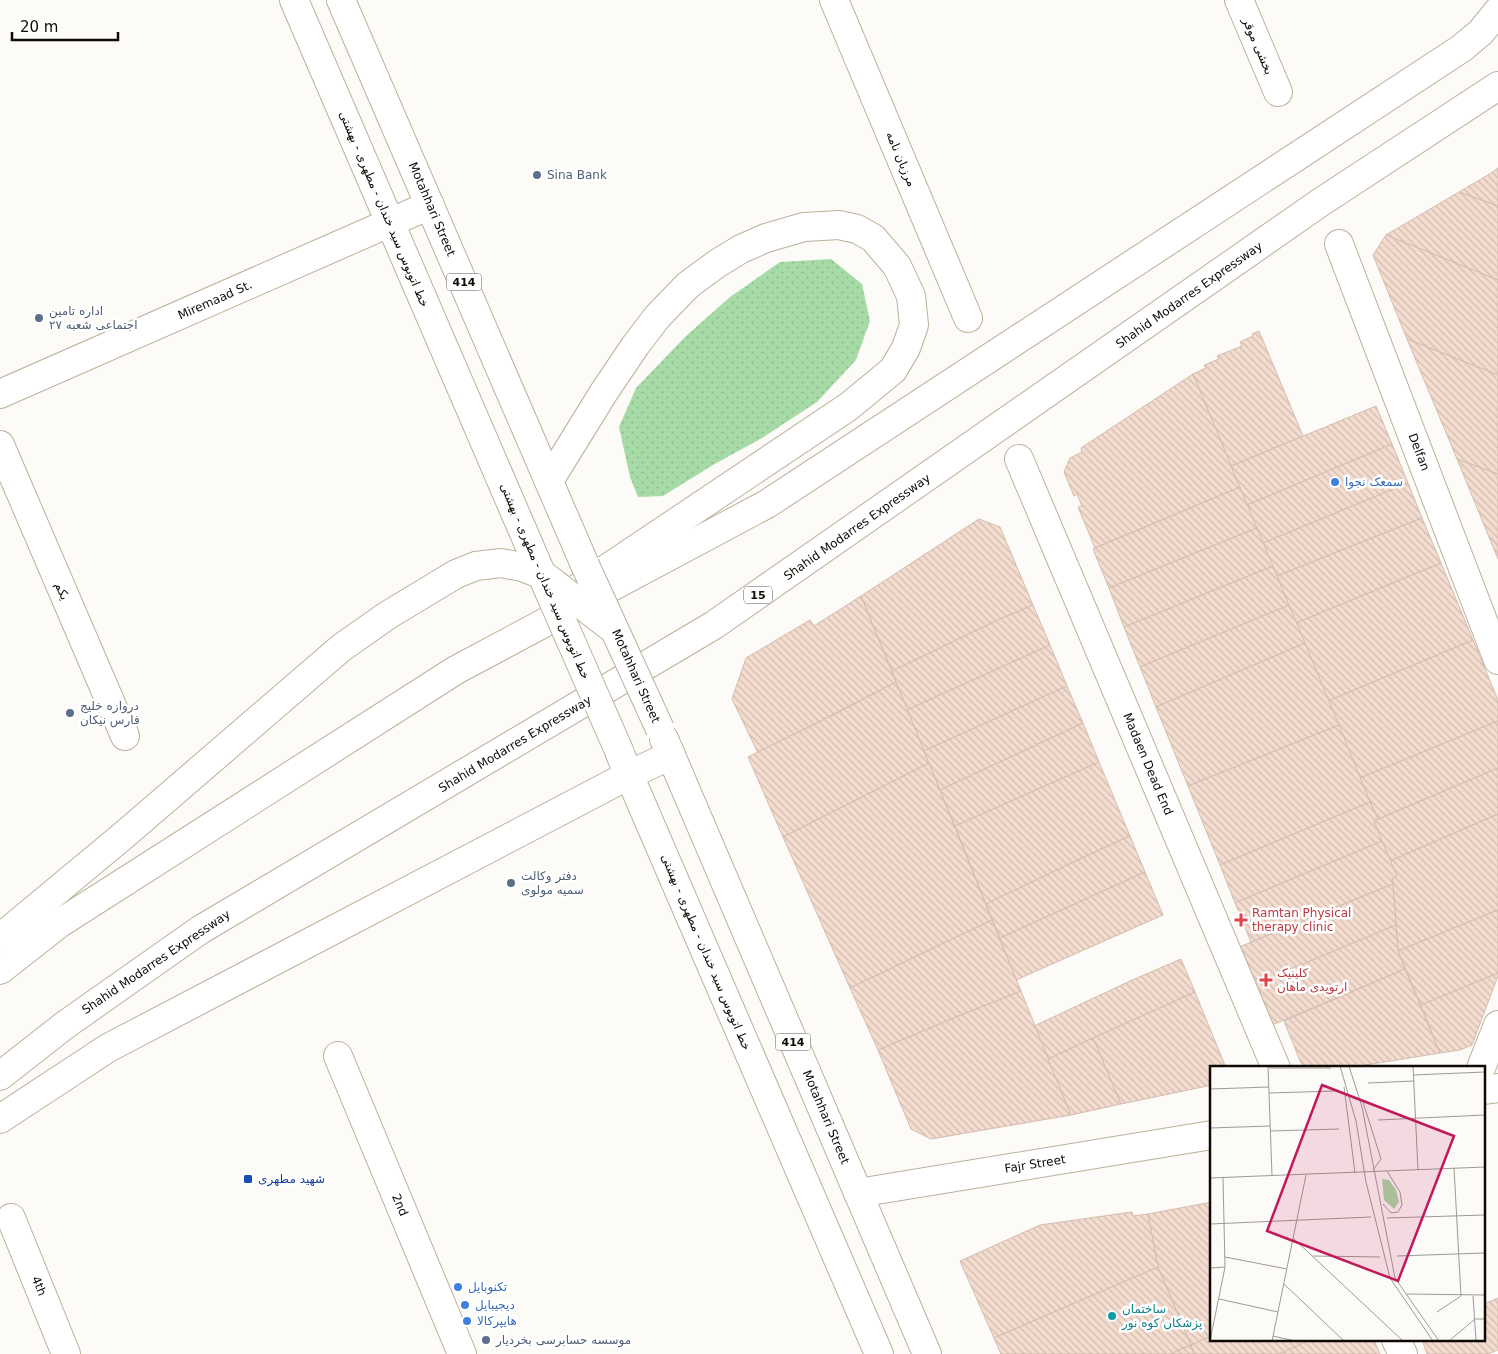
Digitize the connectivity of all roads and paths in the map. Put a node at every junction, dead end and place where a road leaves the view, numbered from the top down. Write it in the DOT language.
graph roads {
  1 [pos="294,0"];
  2 [pos="341,0"];
  3 [pos="834,0"];
  4 [pos="1239,0"];
  5 [pos="1498,11"];
  6 [pos="1498,86"];
  7 [pos="1278,92"];
  8 [pos="430,205"];
  9 [pos="390,223"];
  10 [pos="1339,244"];
  11 [pos="968,318"];
  12 [pos="0,394"];
  13 [pos="0,445"];
  14 [pos="1019,459"];
  15 [pos="549,480"];
  16 [pos="549,583"];
  17 [pos="616,631"];
  18 [pos="1498,660"];
  19 [pos="456,670"];
  20 [pos="124,736"];
  21 [pos="671,756"];
  22 [pos="625,764"];
  23 [pos="0,938"];
  24 [pos="0,970"];
  25 [pos="1498,1025"];
  26 [pos="338,1056"];
  27 [pos="1275,1066"];
  28 [pos="1482,1066"];
  29 [pos="0,1076"];
  30 [pos="0,1119"];
  31 [pos="1210,1136"];
  32 [pos="858,1193"];
  33 [pos="11,1218"];
  34 [pos="1397,1342"];
  35 [pos="66,1354"];
  36 [pos="462,1354"];
  37 [pos="879,1354"];
  38 [pos="927,1354"];
  39 [pos="1402,1354"];
  1 -- 9 [label="main road, خط اتوبوس سید خندان - مطهری - بهشتی"];
  2 -- 8 [label="main road, Motahhari Street / 414"];
  3 -- 11 [label="main road, مرزبان نامه"];
  4 -- 7 [label="main road, بخشی موقر"];
  5 -- 19 [label="main road"];
  6 -- 29 [label="main road, Shahid Modarres Expressway / 15"];
  8 -- 9 [label="main road, Miremaad St."];
  8 -- 15 [label="main road, Motahhari Street / 414"];
  9 -- 12 [label="main road, Miremaad St."];
  9 -- 16 [label="main road, خط اتوبوس سید خندان - مطهری - بهشتی"];
  10 -- 18 [label="main road, Delfan"];
  13 -- 20 [label="main road, یکم"];
  14 -- 27 [label="main road, Madaen Dead End"];
  15 -- 17 [label="main road, Motahhari Street / 414, bridge"];
  15 -- 19 [label="main road"];
  16 -- 17 [label="main road, bridge"];
  16 -- 22 [label="main road, خط اتوبوس سید خندان - مطهری - بهشتی, bridge"];
  16 -- 23 [label="main road"];
  17 -- 21 [label="main road, Motahhari Street / 414, bridge"];
  19 -- 24 [label="main road"];
  21 -- 22 [label="main road"];
  21 -- 32 [label="main road, Motahhari Street / 414"];
  22 -- 30 [label="main road"];
  22 -- 37 [label="main road, خط اتوبوس سید خندان - مطهری - بهشتی"];
  25 -- 28 [label="main road"];
  26 -- 36 [label="main road, 2nd"];
  31 -- 32 [label="main road, Fajr Street"];
  32 -- 38 [label="main road, Motahhari Street / 414"];
  33 -- 35 [label="main road, 4th"];
  34 -- 39 [label="main road"];
}
